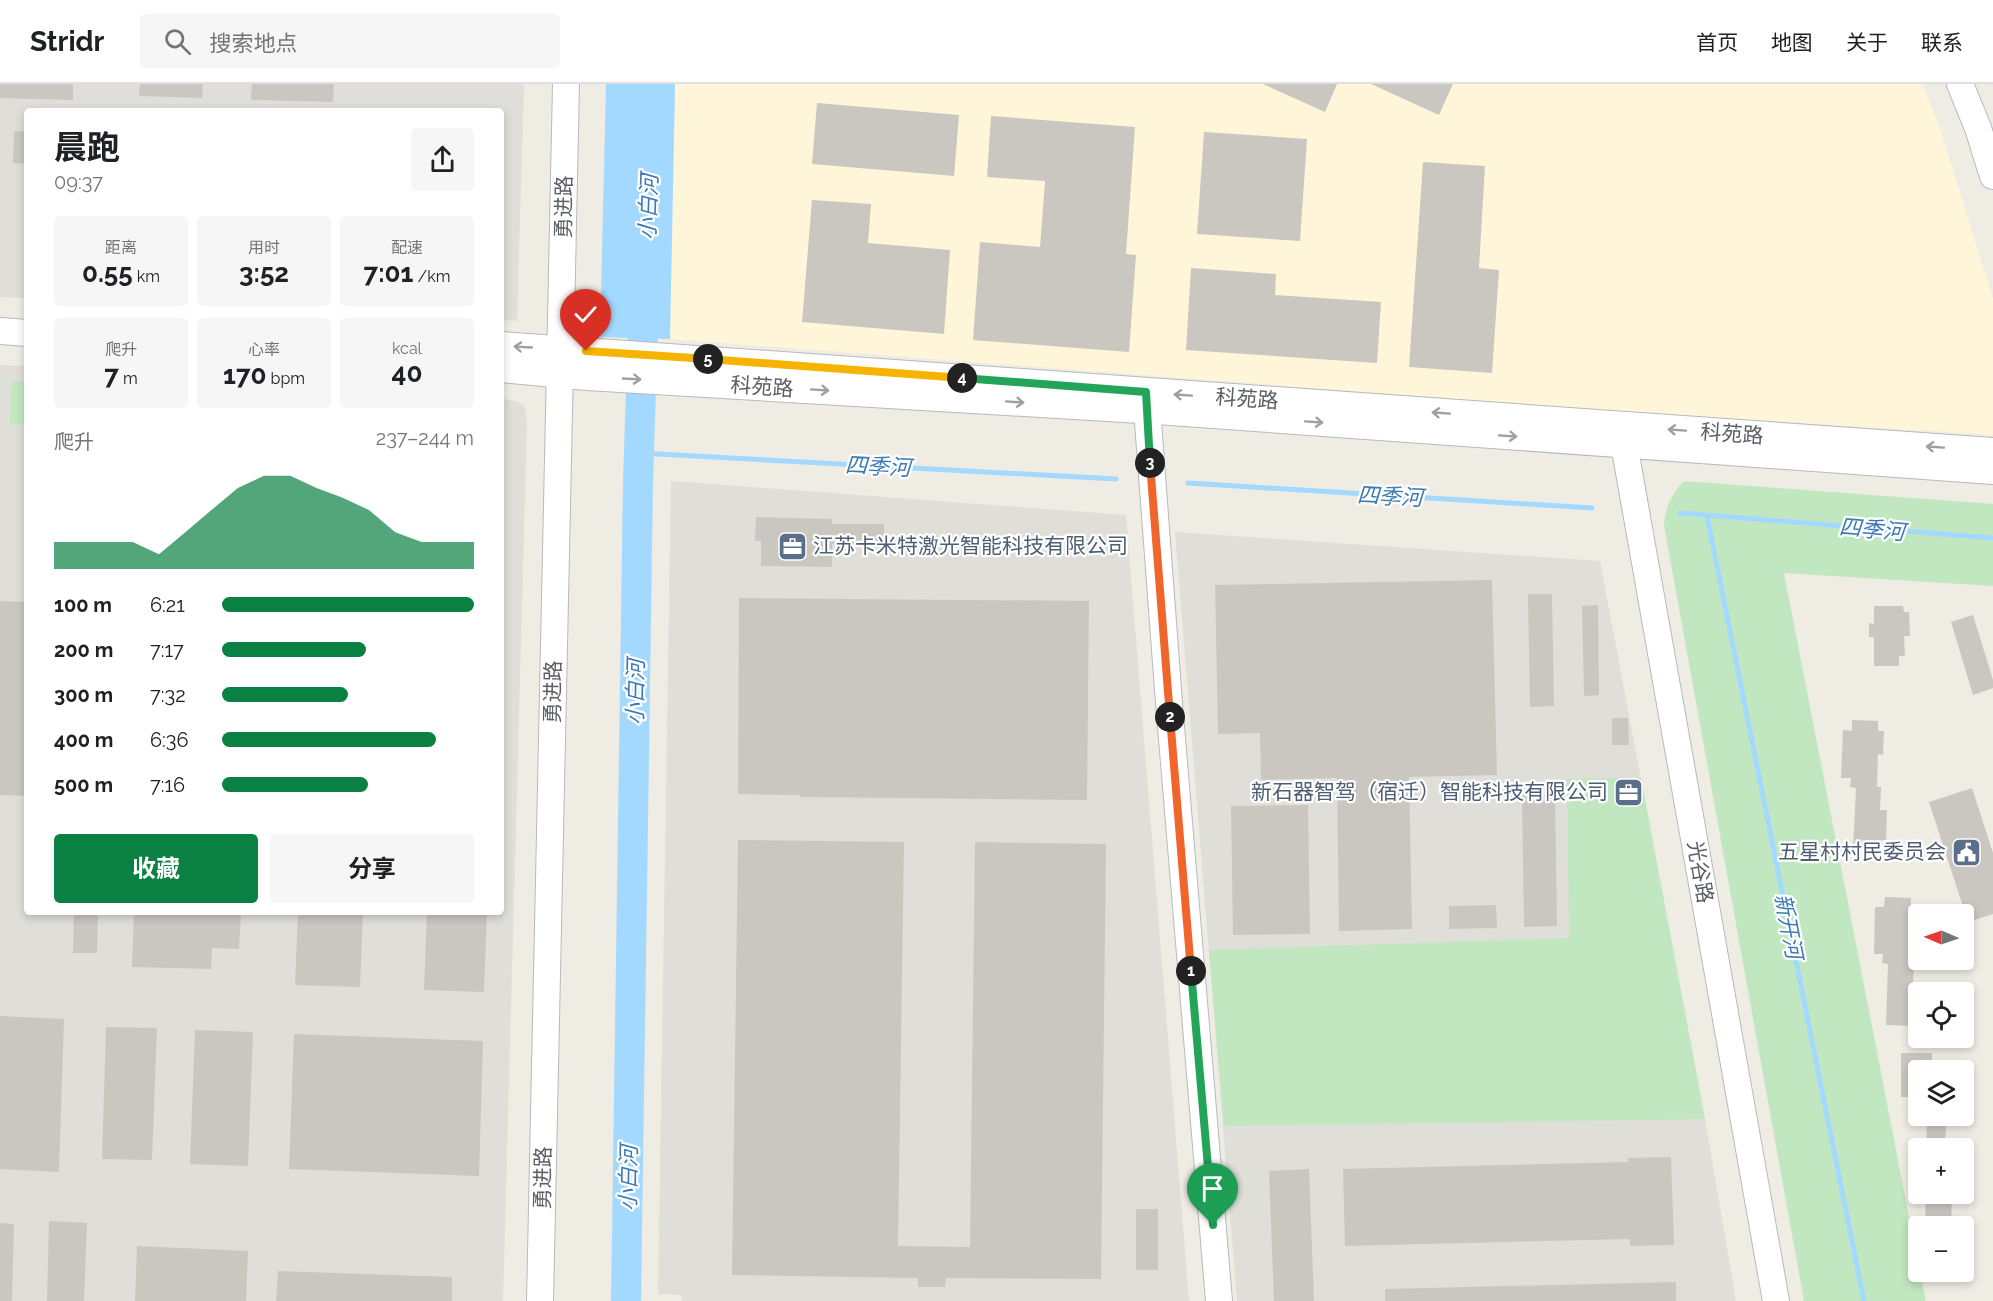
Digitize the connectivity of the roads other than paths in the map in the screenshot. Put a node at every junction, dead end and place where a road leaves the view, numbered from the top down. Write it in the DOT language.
graph roads {
  1 [pos="566,84"];
  2 [pos="1960,84"];
  3 [pos="1993,176"];
  4 [pos="0,316"];
  5 [pos="24,318"];
  6 [pos="0,331"];
  7 [pos="24,333"];
  8 [pos="504,345"];
  9 [pos="561,349"];
  10 [pos="504,369"];
  11 [pos="678,369"];
  12 [pos="560,375"];
  13 [pos="1146,401"];
  14 [pos="1624,444"];
  15 [pos="1993,451"];
  16 [pos="1993,471"];
  17 [pos="540,1301"];
  18 [pos="1219,1301"];
  19 [pos="1776,1301"];
  1 -- 9 [label="street, 勇进路"];
  2 -- 3 [label="street"];
  4 -- 5 [label="street"];
  6 -- 7 [label="street"];
  9 -- 8 [label="street, 科苑路, one-way"];
  9 -- 11 [label="street, 科苑路"];
  9 -- 12 [label="street, 勇进路"];
  10 -- 12 [label="street, 科苑路"];
  12 -- 11 [label="street, 科苑路, one-way"];
  11 -- 13 [label="street, 科苑路"];
  12 -- 17 [label="street, 勇进路"];
  13 -- 14 [label="street, 科苑路, one-way"];
  15 -- 13 [label="street, 科苑路, one-way"];
  13 -- 18 [label="street"];
  14 -- 16 [label="street, 科苑路"];
  14 -- 19 [label="street, 光谷路"];
}
